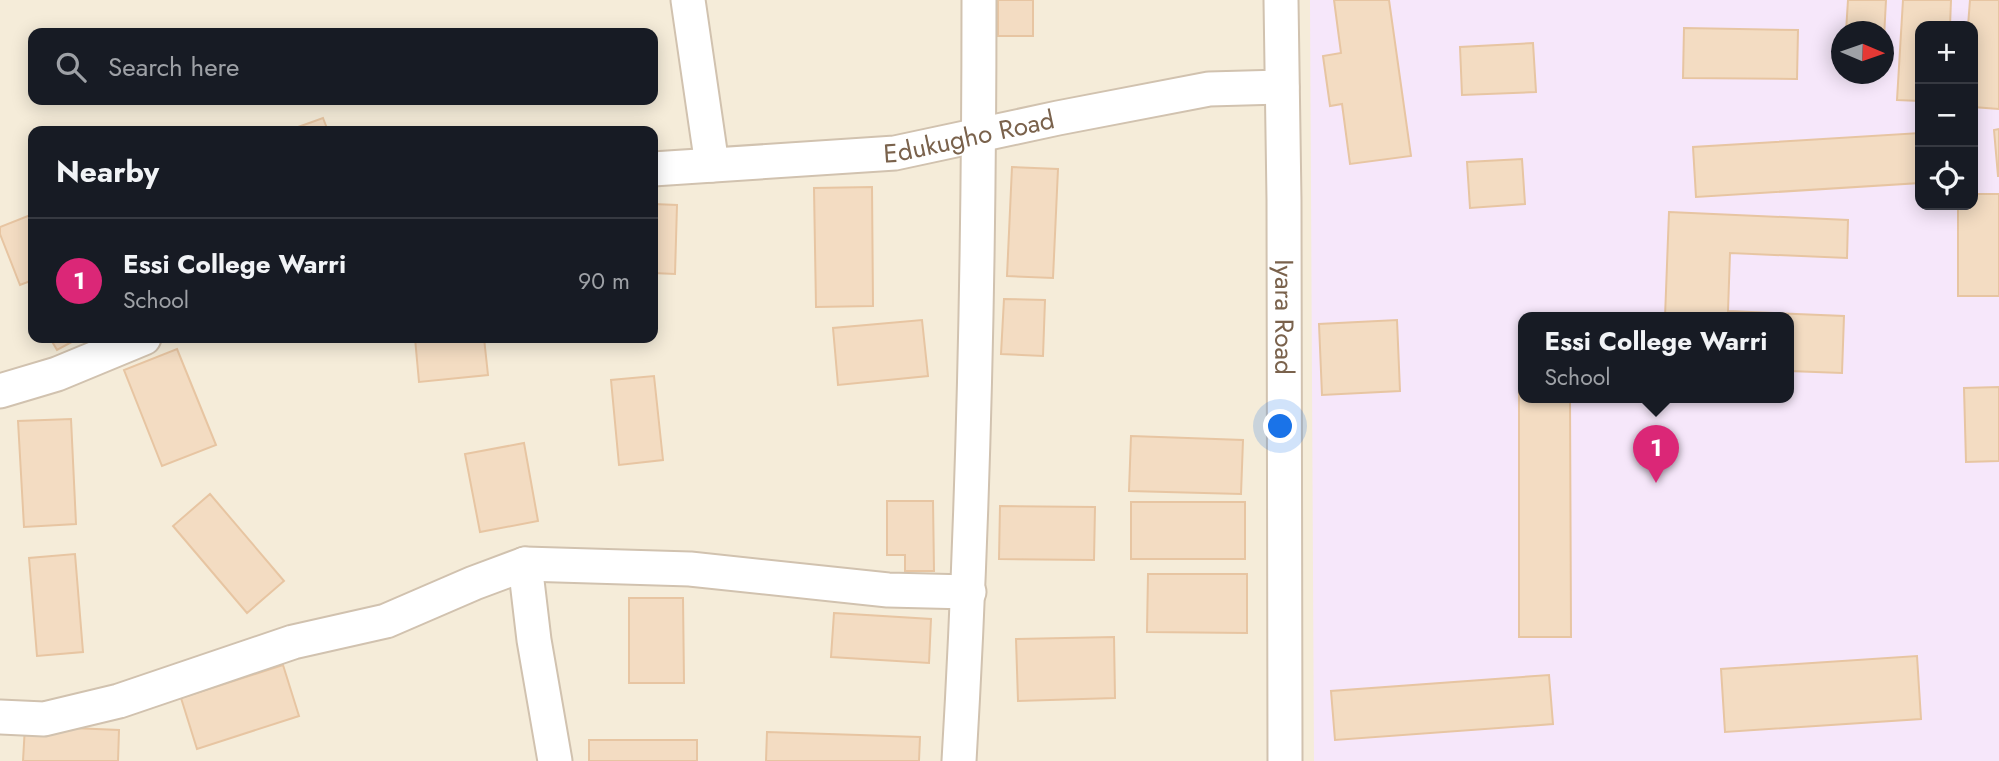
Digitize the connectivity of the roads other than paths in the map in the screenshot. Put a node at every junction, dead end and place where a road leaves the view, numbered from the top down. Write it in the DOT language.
graph roads {
  1 [pos="688,0"];
  2 [pos="979,0"];
  3 [pos="1280,0"];
  4 [pos="1282,87"];
  5 [pos="979,136"];
  6 [pos="712,165"];
  7 [pos="658,169"];
  8 [pos="132,343"];
  9 [pos="0,391"];
  10 [pos="525,565"];
  11 [pos="969,592"];
  12 [pos="0,717"];
  13 [pos="555,761"];
  14 [pos="959,761"];
  15 [pos="1284,761"];
  1 -- 6 [label="street"];
  2 -- 5 [label="street"];
  3 -- 4 [label="street, Iyara Road"];
  4 -- 5 [label="street, Edukugho Road"];
  4 -- 15 [label="street, Iyara Road"];
  5 -- 6 [label="street, Edukugho Road"];
  5 -- 11 [label="street"];
  6 -- 7 [label="street, Edukugho Road"];
  8 -- 9 [label="street"];
  10 -- 11 [label="street"];
  10 -- 12 [label="street"];
  10 -- 13 [label="street"];
  11 -- 14 [label="street"];
}
